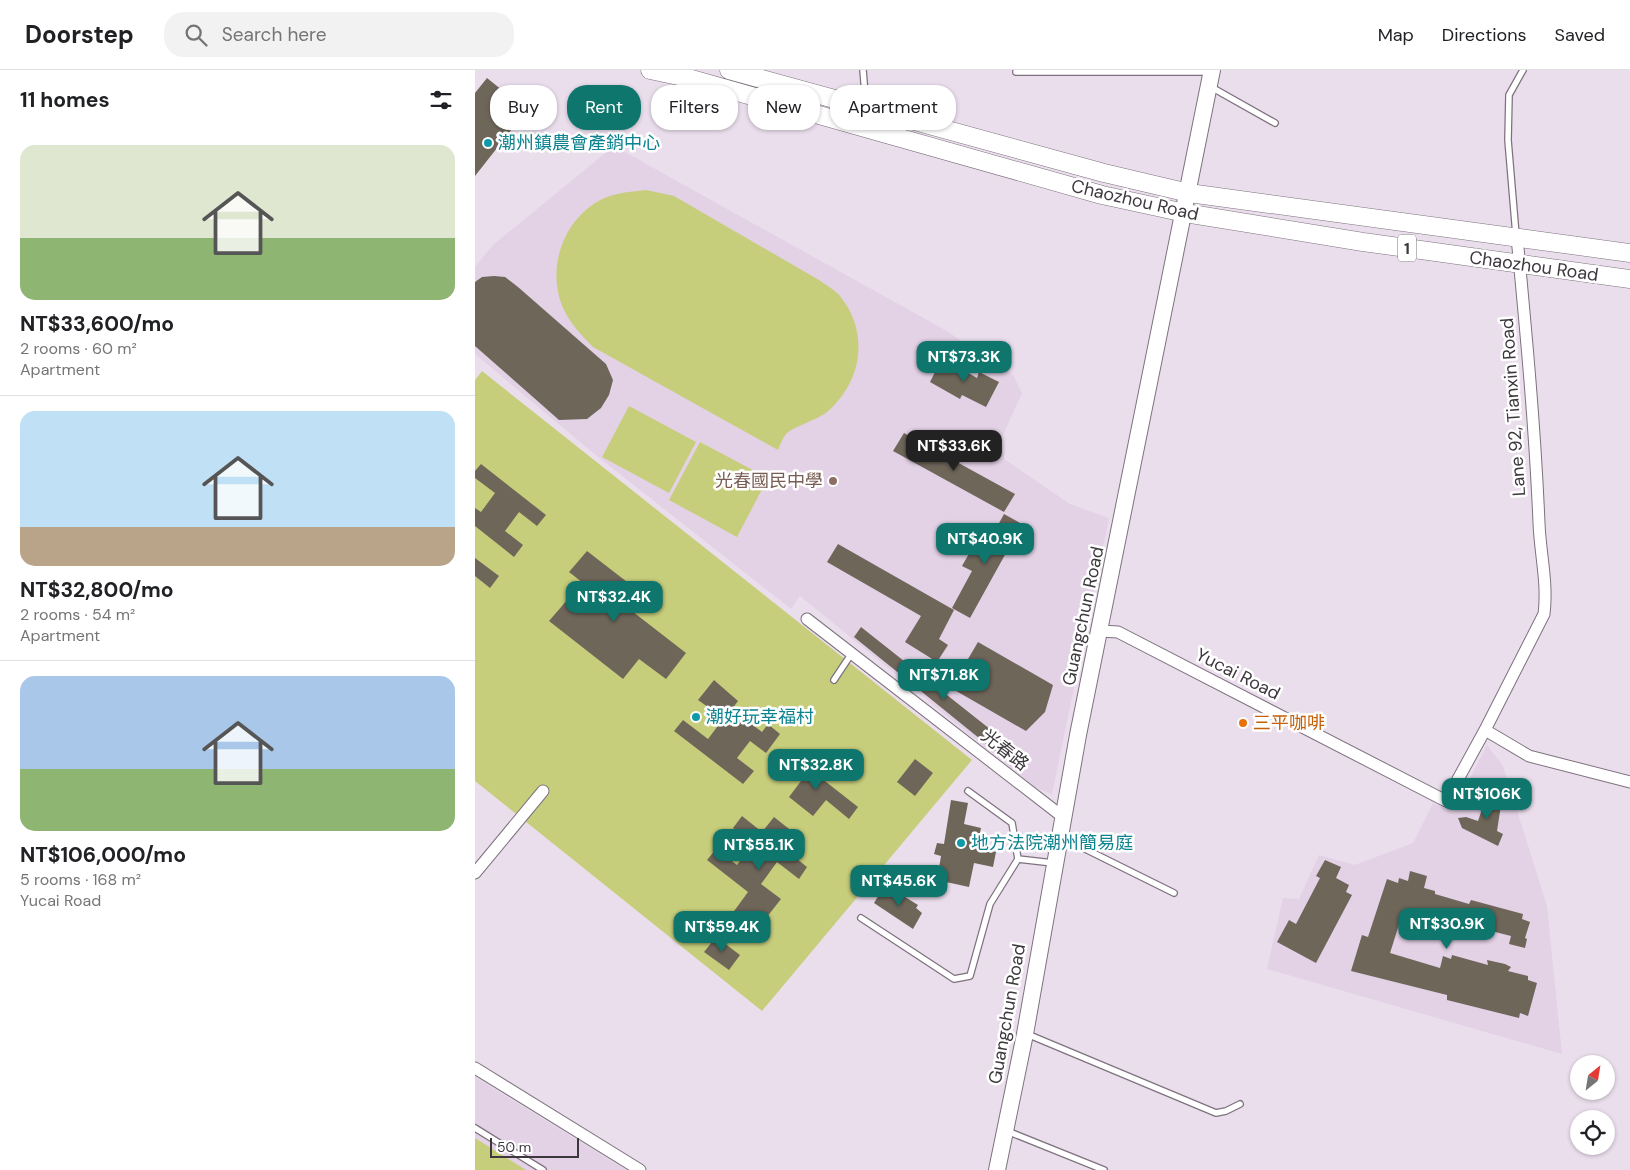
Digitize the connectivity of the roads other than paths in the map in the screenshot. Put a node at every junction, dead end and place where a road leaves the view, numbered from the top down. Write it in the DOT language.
graph roads {
  1 [pos="650,70"];
  2 [pos="729,70"];
  3 [pos="863,70"];
  4 [pos="1523,70"];
  5 [pos="1016,72"];
  6 [pos="1211,76"];
  7 [pos="865,85"];
  8 [pos="830,98"];
  9 [pos="1275,123"];
  10 [pos="948,130"];
  11 [pos="1189,193"];
  12 [pos="1185,213"];
  13 [pos="1517,237"];
  14 [pos="1630,254"];
  15 [pos="1519,263"];
  16 [pos="1630,279"];
  17 [pos="807,619"];
  18 [pos="1100,631"];
  19 [pos="853,653"];
  20 [pos="834,680"];
  21 [pos="1485,730"];
  22 [pos="1630,782"];
  23 [pos="543,791"];
  24 [pos="968,791"];
  25 [pos="1063,817"];
  26 [pos="1059,836"];
  27 [pos="1018,859"];
  28 [pos="1055,863"];
  29 [pos="475,873"];
  30 [pos="1175,893"];
  31 [pos="861,918"];
  32 [pos="1025,1034"];
  33 [pos="475,1068"];
  34 [pos="1240,1104"];
  35 [pos="475,1128"];
  36 [pos="1005,1130"];
  37 [pos="543,1170"];
  38 [pos="640,1170"];
  39 [pos="997,1170"];
  40 [pos="1104,1170"];
  1 -- 12 [label="main road, Chaozhou Road / 1"];
  2 -- 8 [label="main road, Chaozhou Road / 1"];
  3 -- 7 [label="lane"];
  4 -- 13 [label="lane, Lane 92, Tianxin Road"];
  5 -- 6 [label="lane"];
  6 -- 9 [label="lane"];
  6 -- 11 [label="main road, Guangchun Road"];
  10 -- 11 [label="main road, Chaozhou Road / 1"];
  11 -- 12 [label="main road, Guangchun Road"];
  11 -- 13 [label="main road, Chaozhou Road / 1"];
  12 -- 15 [label="main road, Chaozhou Road / 1"];
  12 -- 18 [label="main road, Guangchun Road"];
  13 -- 14 [label="main road, Chaozhou Road / 1"];
  13 -- 15 [label="street, Lane 92, Tianxin Road"];
  15 -- 16 [label="main road, Chaozhou Road / 1"];
  15 -- 21 [label="street, Lane 92, Tianxin Road"];
  17 -- 19 [label="street, 光春路"];
  18 -- 21 [label="street, Yucai Road"];
  18 -- 25 [label="main road, Guangchun Road"];
  19 -- 20 [label="lane"];
  19 -- 25 [label="street, 光春路"];
  21 -- 22 [label="street"];
  23 -- 29 [label="street"];
  24 -- 27 [label="lane"];
  25 -- 26 [label="main road, Guangchun Road"];
  26 -- 28 [label="main road, Guangchun Road"];
  26 -- 30 [label="lane"];
  27 -- 28 [label="lane"];
  27 -- 31 [label="lane"];
  28 -- 32 [label="main road, Guangchun Road"];
  32 -- 34 [label="lane"];
  32 -- 36 [label="main road, Guangchun Road"];
  33 -- 38 [label="street"];
  35 -- 37 [label="lane"];
  36 -- 39 [label="main road, Guangchun Road"];
  36 -- 40 [label="lane"];
}
